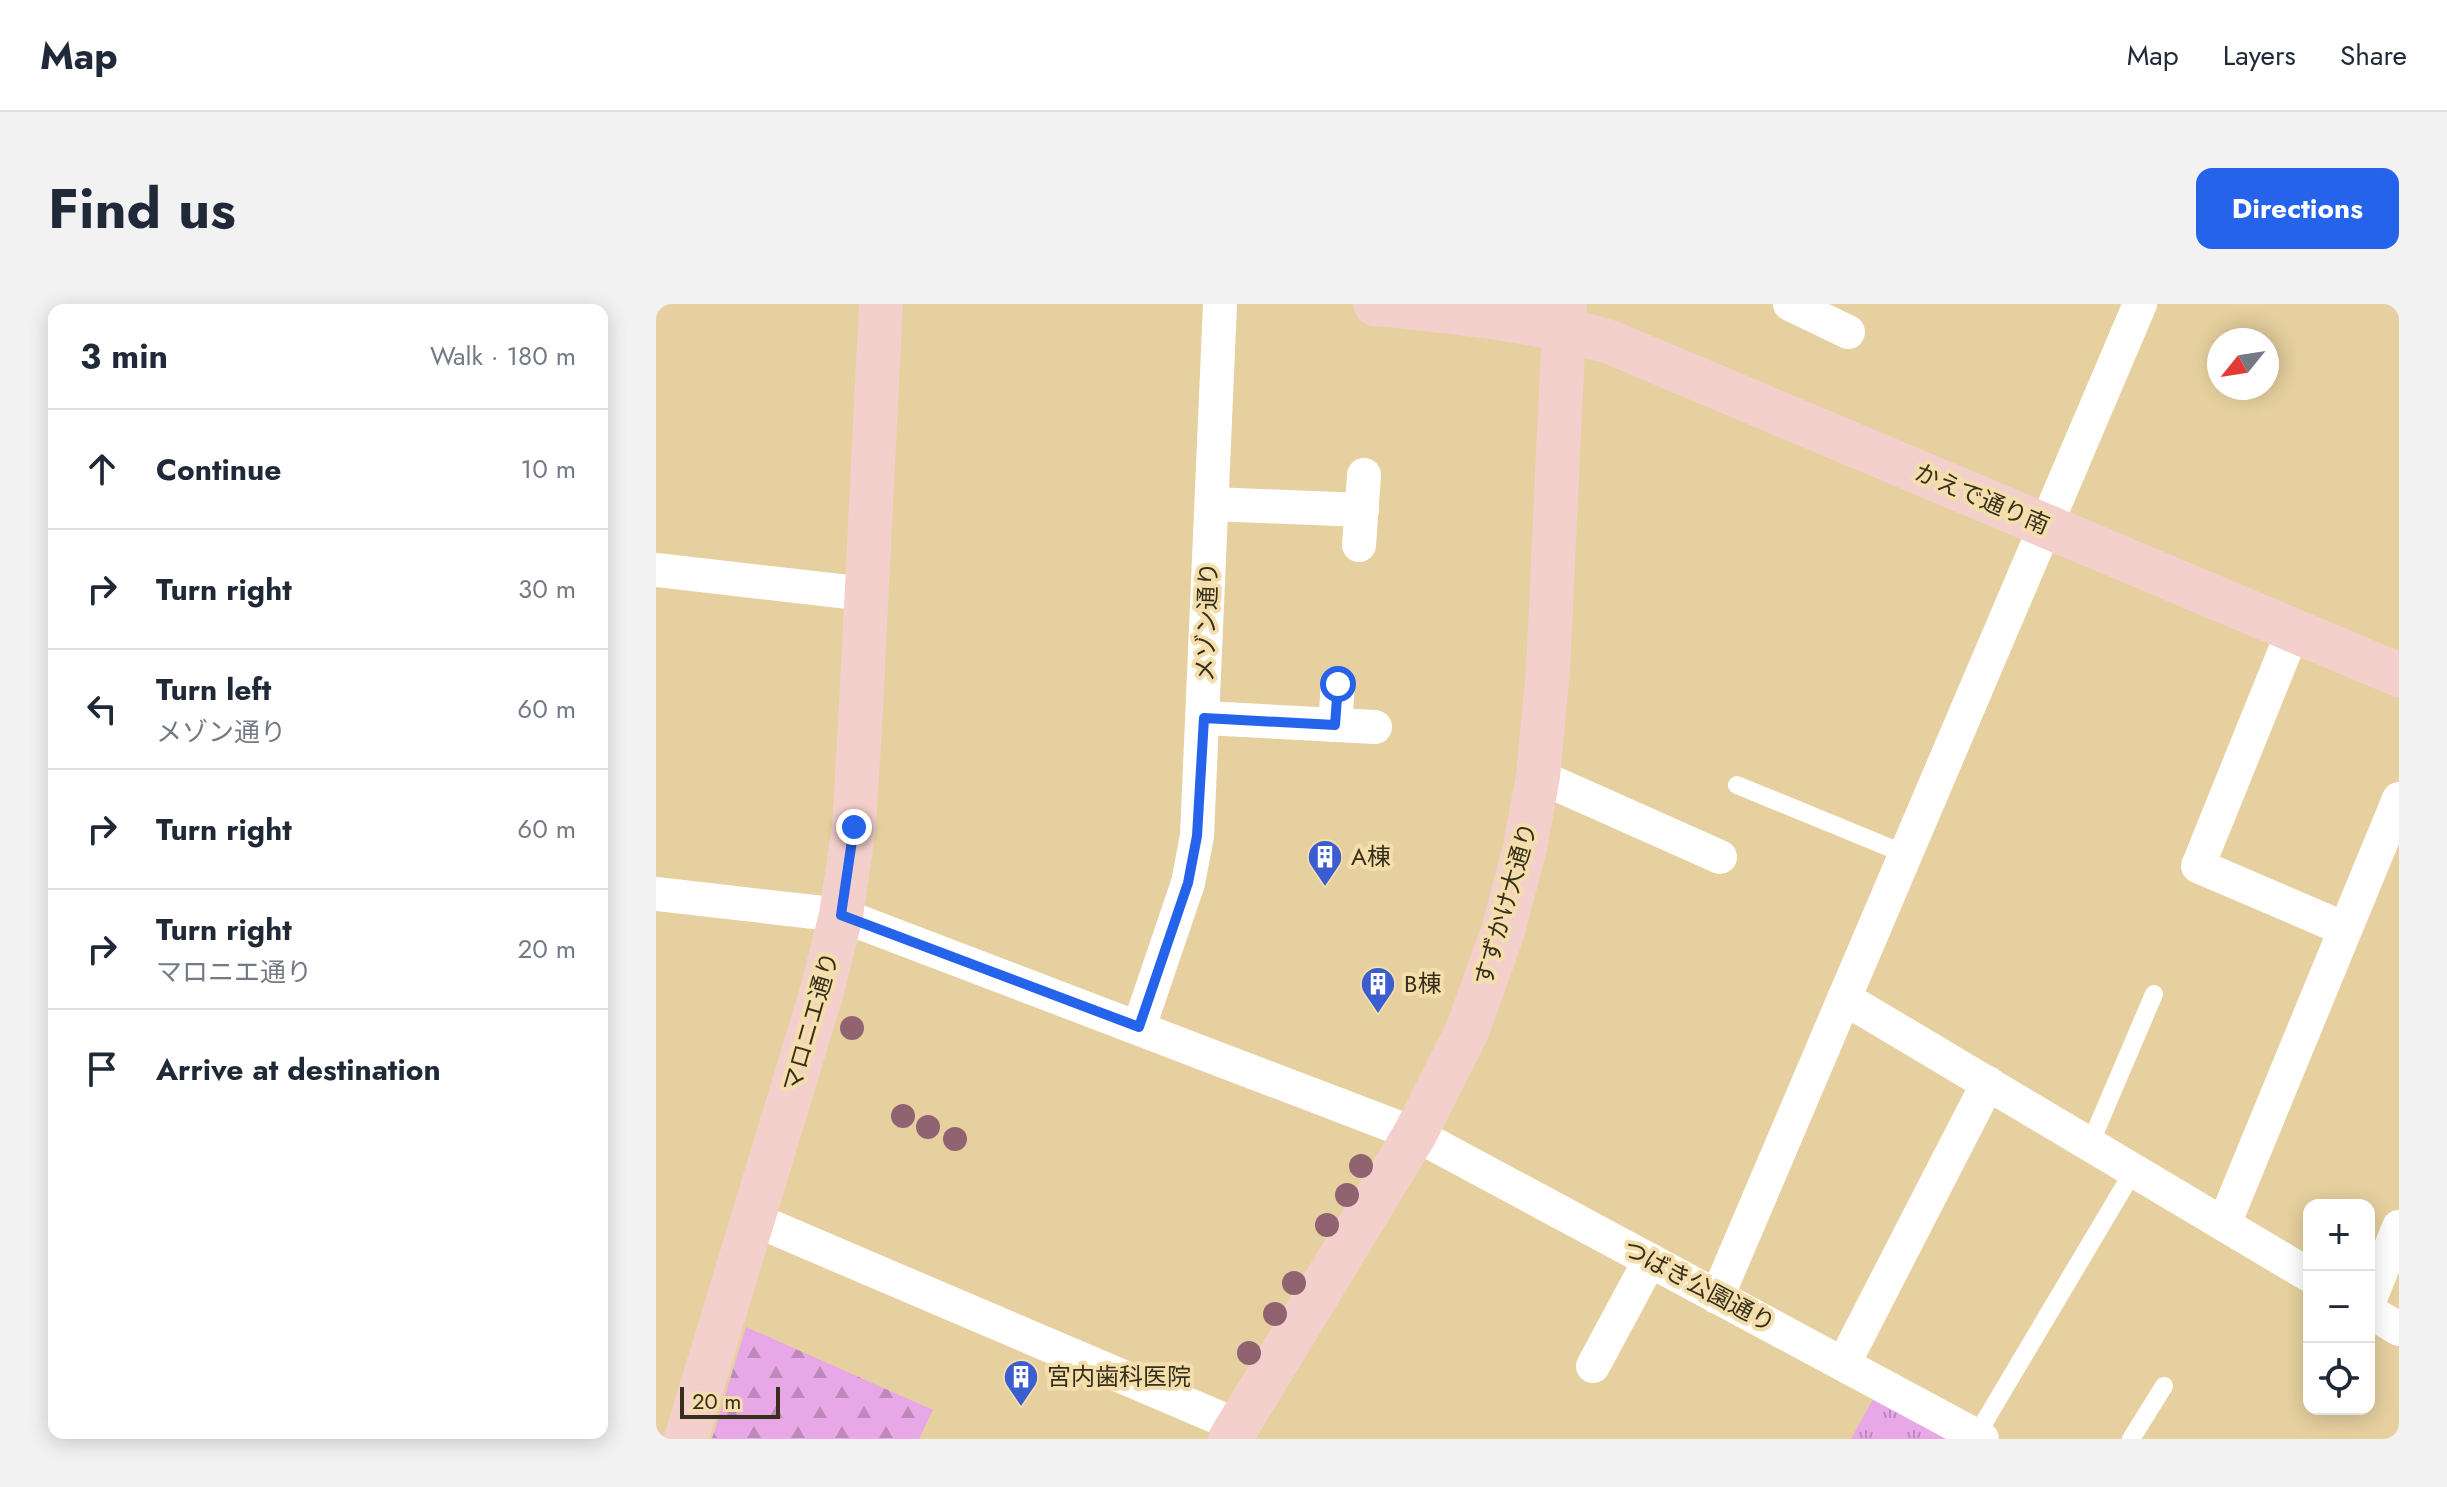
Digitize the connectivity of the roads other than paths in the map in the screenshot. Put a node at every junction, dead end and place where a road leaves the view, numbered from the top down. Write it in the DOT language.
graph roads {
  1 [pos="881,304"];
  2 [pos="1220,304"];
  3 [pos="1375,304"];
  4 [pos="2140,304"];
  5 [pos="1564,316"];
  6 [pos="1364,475"];
  7 [pos="1212,504"];
  8 [pos="1362,510"];
  9 [pos="2045,526"];
  10 [pos="1359,545"];
  11 [pos="656,570"];
  12 [pos="866,594"];
  13 [pos="2293,631"];
  14 [pos="2399,675"];
  15 [pos="1338,684"];
  16 [pos="1204,718"];
  17 [pos="1335,725"];
  18 [pos="1375,727"];
  19 [pos="1538,776"];
  20 [pos="1737,785"];
  21 [pos="2399,799"];
  22 [pos="1905,854"];
  23 [pos="1720,857"];
  24 [pos="659,904"];
  25 [pos="841,915"];
  26 [pos="2345,929"];
  27 [pos="2154,994"];
  28 [pos="1844,998"];
  29 [pos="1139,1027"];
  30 [pos="1988,1083"];
  31 [pos="1415,1134"];
  32 [pos="2090,1144"];
  33 [pos="2134,1170"];
  34 [pos="753,1219"];
  35 [pos="2224,1224"];
  36 [pos="2399,1227"];
  37 [pos="1650,1260"];
  38 [pos="2303,1271"];
  39 [pos="2375,1286"];
  40 [pos="1717,1297"];
  41 [pos="2375,1315"];
  42 [pos="2399,1329"];
  43 [pos="1844,1363"];
  44 [pos="1593,1366"];
  45 [pos="2164,1386"];
  46 [pos="1244,1435"];
  47 [pos="1979,1437"];
  48 [pos="686,1439"];
  49 [pos="2131,1439"];
  1 -- 12 [label="street, マロニエ通り"];
  2 -- 7 [label="street, メゾン通り"];
  3 -- 5 [label="street, かえで通り南"];
  4 -- 9 [label="street"];
  5 -- 9 [label="street, かえで通り南"];
  5 -- 19 [label="street, すずかけ大通り"];
  6 -- 8 [label="street"];
  7 -- 8 [label="street"];
  7 -- 16 [label="street, メゾン通り"];
  8 -- 10 [label="street"];
  9 -- 13 [label="street, かえで通り南"];
  9 -- 22 [label="street"];
  11 -- 12 [label="street"];
  12 -- 25 [label="street, マロニエ通り"];
  13 -- 14 [label="street, かえで通り南"];
  13 -- 26 [label="street"];
  15 -- 17 [label="street"];
  16 -- 17 [label="street"];
  16 -- 29 [label="street, メゾン通り"];
  17 -- 18 [label="street"];
  19 -- 23 [label="street"];
  19 -- 31 [label="street, すずかけ大通り"];
  20 -- 22 [label="lane"];
  21 -- 26 [label="street"];
  22 -- 28 [label="street"];
  24 -- 25 [label="street, つばき公園通り"];
  25 -- 29 [label="street, つばき公園通り"];
  25 -- 34 [label="street, マロニエ通り"];
  26 -- 35 [label="street"];
  27 -- 32 [label="lane"];
  28 -- 30 [label="street"];
  28 -- 40 [label="street"];
  29 -- 31 [label="street, つばき公園通り"];
  30 -- 32 [label="street"];
  30 -- 43 [label="street"];
  31 -- 37 [label="street, つばき公園通り"];
  31 -- 46 [label="street, すずかけ大通り"];
  32 -- 33 [label="street"];
  33 -- 35 [label="street"];
  33 -- 47 [label="lane"];
  34 -- 46 [label="street"];
  34 -- 48 [label="street, マロニエ通り"];
  35 -- 38 [label="street"];
  36 -- 39 [label="street"];
  37 -- 40 [label="street, つばき公園通り"];
  37 -- 44 [label="street"];
  40 -- 43 [label="street, つばき公園通り"];
  41 -- 42 [label="street"];
  43 -- 47 [label="street, つばき公園通り"];
  45 -- 49 [label="lane"];
}
